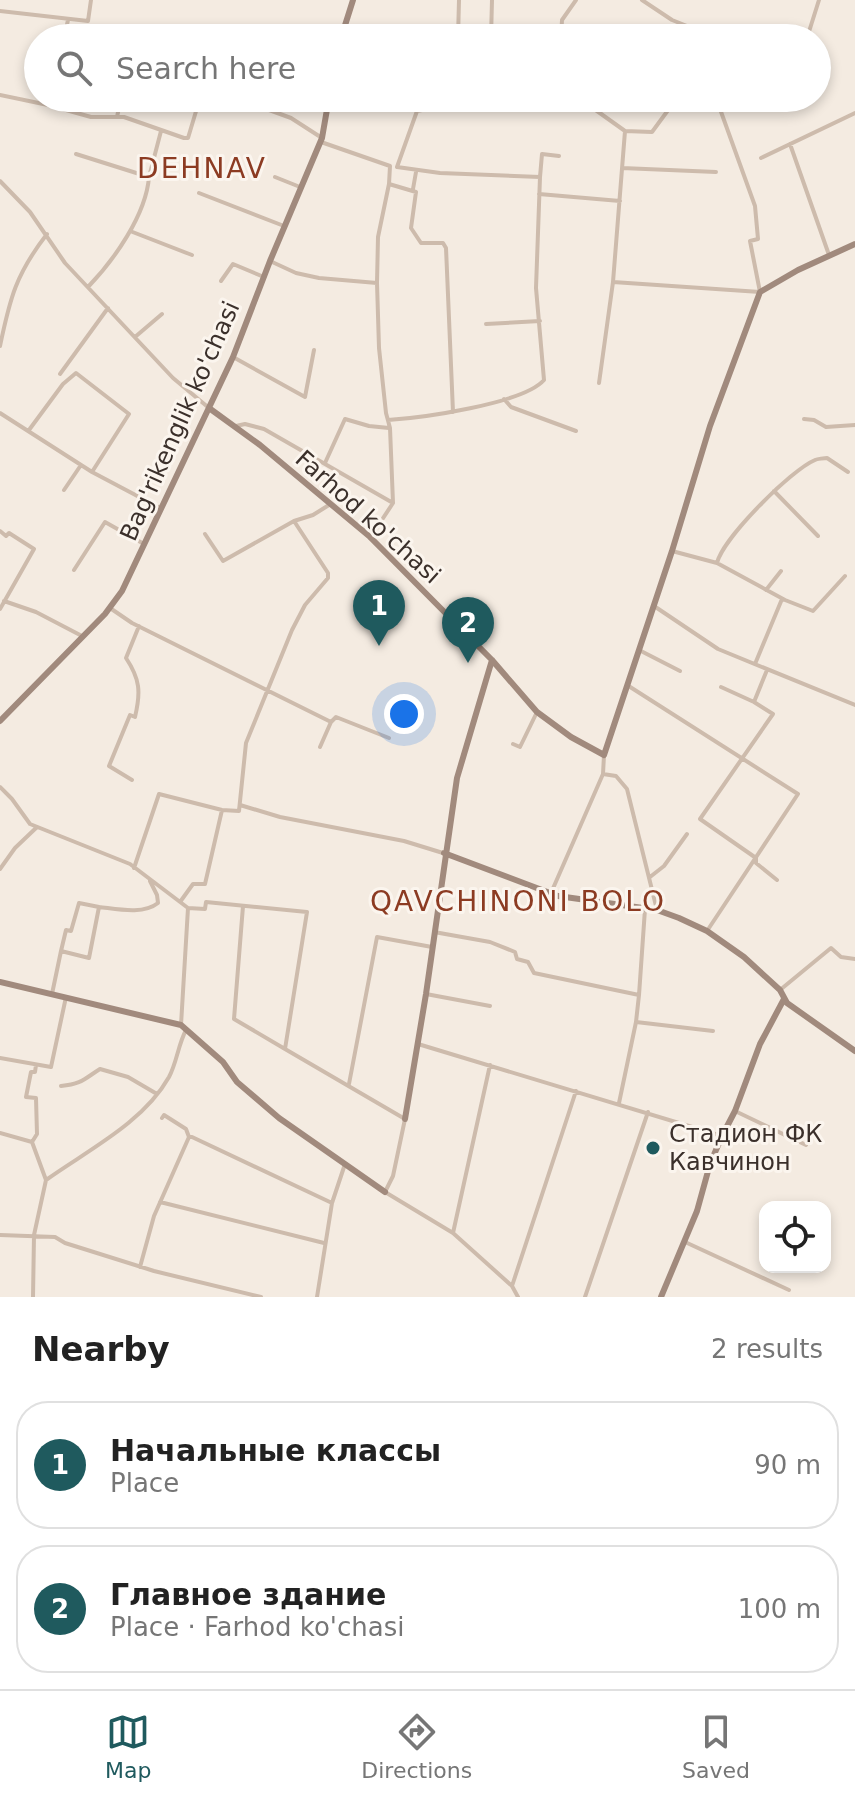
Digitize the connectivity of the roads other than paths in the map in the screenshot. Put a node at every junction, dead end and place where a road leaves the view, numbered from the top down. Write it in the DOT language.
graph roads {
  1 [pos="91,0"];
  2 [pos="353,0"];
  3 [pos="459,0"];
  4 [pos="492,0"];
  5 [pos="576,0"];
  6 [pos="642,0"];
  7 [pos="655,0"];
  8 [pos="819,0"];
  9 [pos="651,6"];
  10 [pos="0,11"];
  11 [pos="68,20"];
  12 [pos="67,24"];
  13 [pos="345,24"];
  14 [pos="458,24"];
  15 [pos="491,24"];
  16 [pos="562,24"];
  17 [pos="682,24"];
  18 [pos="811,24"];
  19 [pos="0,95"];
  20 [pos="24,100"];
  21 [pos="73,112"];
  22 [pos="118,112"];
  23 [pos="196,112"];
  24 [pos="275,112"];
  25 [pos="326,112"];
  26 [pos="417,112"];
  27 [pos="598,112"];
  28 [pos="667,112"];
  29 [pos="721,112"];
  30 [pos="855,113"];
  31 [pos="117,117"];
  32 [pos="161,131"];
  33 [pos="625,131"];
  34 [pos="321,140"];
  35 [pos="790,144"];
  36 [pos="76,154"];
  37 [pos="559,156"];
  38 [pos="761,158"];
  39 [pos="390,166"];
  40 [pos="397,167"];
  41 [pos="622,168"];
  42 [pos="416,171"];
  43 [pos="716,172"];
  44 [pos="149,177"];
  45 [pos="275,177"];
  46 [pos="540,177"];
  47 [pos="0,181"];
  48 [pos="389,184"];
  49 [pos="300,187"];
  50 [pos="413,189"];
  51 [pos="199,193"];
  52 [pos="539,194"];
  53 [pos="620,201"];
  54 [pos="284,226"];
  55 [pos="130,231"];
  56 [pos="47,234"];
  57 [pos="855,244"];
  58 [pos="192,255"];
  59 [pos="829,255"];
  60 [pos="270,261"];
  61 [pos="264,277"];
  62 [pos="221,281"];
  63 [pos="613,282"];
  64 [pos="377,283"];
  65 [pos="88,287"];
  66 [pos="760,292"];
  67 [pos="108,308"];
  68 [pos="162,314"];
  69 [pos="540,321"];
  70 [pos="486,324"];
  71 [pos="2,329"];
  72 [pos="135,337"];
  73 [pos="0,346"];
  74 [pos="314,350"];
  75 [pos="233,357"];
  76 [pos="60,374"];
  77 [pos="599,383"];
  78 [pos="504,399"];
  79 [pos="209,408"];
  80 [pos="453,412"];
  81 [pos="0,413"];
  82 [pos="804,419"];
  83 [pos="388,420"];
  84 [pos="855,425"];
  85 [pos="234,426"];
  86 [pos="390,428"];
  87 [pos="29,430"];
  88 [pos="576,431"];
  89 [pos="325,463"];
  90 [pos="81,465"];
  91 [pos="92,472"];
  92 [pos="848,472"];
  93 [pos="64,490"];
  94 [pos="774,491"];
  95 [pos="393,503"];
  96 [pos="329,505"];
  97 [pos="160,508"];
  98 [pos="294,521"];
  99 [pos="0,531"];
  100 [pos="205,534"];
  101 [pos="818,536"];
  102 [pos="370,538"];
  103 [pos="144,544"];
  104 [pos="672,551"];
  105 [pos="717,563"];
  106 [pos="74,570"];
  107 [pos="781,571"];
  108 [pos="845,576"];
  109 [pos="766,590"];
  110 [pos="782,599"];
  111 [pos="4,601"];
  112 [pos="654,605"];
  113 [pos="110,608"];
  114 [pos="0,609"];
  115 [pos="139,626"];
  116 [pos="83,637"];
  117 [pos="639,650"];
  118 [pos="492,660"];
  119 [pos="755,664"];
  120 [pos="767,670"];
  121 [pos="680,671"];
  122 [pos="627,685"];
  123 [pos="721,687"];
  124 [pos="267,690"];
  125 [pos="754,702"];
  126 [pos="855,705"];
  127 [pos="537,712"];
  128 [pos="0,721"];
  129 [pos="331,722"];
  130 [pos="389,738"];
  131 [pos="513,744"];
  132 [pos="320,747"];
  133 [pos="604,755"];
  134 [pos="743,758"];
  135 [pos="603,774"];
  136 [pos="132,780"];
  137 [pos="0,787"];
  138 [pos="240,805"];
  139 [pos="222,810"];
  140 [pos="36,828"];
  141 [pos="687,834"];
  142 [pos="444,853"];
  143 [pos="756,858"];
  144 [pos="134,868"];
  145 [pos="0,869"];
  146 [pos="650,877"];
  147 [pos="149,879"];
  148 [pos="777,880"];
  149 [pos="551,893"];
  150 [pos="180,902"];
  151 [pos="243,906"];
  152 [pos="99,907"];
  153 [pos="188,908"];
  154 [pos="645,909"];
  155 [pos="657,910"];
  156 [pos="707,931"];
  157 [pos="434,932"];
  158 [pos="432,947"];
  159 [pos="61,951"];
  160 [pos="855,959"];
  161 [pos="0,982"];
  162 [pos="780,990"];
  163 [pos="52,994"];
  164 [pos="426,994"];
  165 [pos="639,995"];
  166 [pos="66,997"];
  167 [pos="784,999"];
  168 [pos="490,1006"];
  169 [pos="636,1022"];
  170 [pos="184,1027"];
  171 [pos="713,1031"];
  172 [pos="417,1043"];
  173 [pos="285,1049"];
  174 [pos="855,1051"];
  175 [pos="0,1058"];
  176 [pos="35,1065"];
  177 [pos="490,1065"];
  178 [pos="348,1085"];
  179 [pos="61,1086"];
  180 [pos="576,1091"];
  181 [pos="157,1094"];
  182 [pos="619,1103"];
  183 [pos="735,1111"];
  184 [pos="648,1112"];
  185 [pos="162,1118"];
  186 [pos="405,1119"];
  187 [pos="0,1133"];
  188 [pos="722,1136"];
  189 [pos="189,1137"];
  190 [pos="32,1142"];
  191 [pos="806,1145"];
  192 [pos="345,1164"];
  193 [pos="46,1180"];
  194 [pos="385,1192"];
  195 [pos="160,1202"];
  196 [pos="332,1203"];
  197 [pos="453,1233"];
  198 [pos="0,1235"];
  199 [pos="34,1235"];
  200 [pos="685,1242"];
  201 [pos="324,1243"];
  202 [pos="140,1267"];
  203 [pos="512,1286"];
  204 [pos="789,1290"];
  205 [pos="33,1297"];
  206 [pos="261,1297"];
  207 [pos="317,1297"];
  208 [pos="518,1297"];
  209 [pos="585,1297"];
  210 [pos="661,1297"];
  1 -- 11 [label="street"];
  2 -- 13 [label="street"];
  3 -- 14 [label="street"];
  4 -- 15 [label="street"];
  5 -- 16 [label="street"];
  6 -- 9 [label="street"];
  7 -- 9 [label="street"];
  8 -- 18 [label="street"];
  9 -- 17 [label="street"];
  10 -- 11 [label="street"];
  11 -- 12 [label="street"];
  19 -- 20 [label="street"];
  21 -- 31 [label="street"];
  22 -- 31 [label="street"];
  23 -- 32 [label="street"];
  24 -- 34 [label="street"];
  25 -- 34 [label="street, Bag'rikenglik ko'chasi"];
  26 -- 40 [label="street"];
  27 -- 33 [label="street"];
  28 -- 33 [label="street"];
  29 -- 66 [label="street"];
  30 -- 35 [label="street"];
  31 -- 32 [label="street"];
  32 -- 44 [label="street"];
  33 -- 41 [label="street"];
  34 -- 39 [label="street"];
  34 -- 49 [label="street, Bag'rikenglik ko'chasi"];
  35 -- 38 [label="street"];
  35 -- 59 [label="street"];
  36 -- 44 [label="street"];
  37 -- 46 [label="street"];
  39 -- 40 [label="street"];
  39 -- 48 [label="street"];
  40 -- 42 [label="street"];
  41 -- 43 [label="street"];
  41 -- 53 [label="street"];
  42 -- 46 [label="street"];
  42 -- 50 [label="street"];
  44 -- 55 [label="street"];
  45 -- 49 [label="street"];
  46 -- 52 [label="street"];
  47 -- 56 [label="street"];
  48 -- 50 [label="street"];
  48 -- 64 [label="street"];
  49 -- 54 [label="street, Bag'rikenglik ko'chasi"];
  50 -- 80 [label="street"];
  51 -- 54 [label="street"];
  52 -- 53 [label="street"];
  52 -- 69 [label="street"];
  53 -- 63 [label="street"];
  54 -- 60 [label="street, Bag'rikenglik ko'chasi"];
  55 -- 58 [label="street"];
  55 -- 65 [label="street"];
  56 -- 65 [label="street"];
  56 -- 71 [label="street"];
  57 -- 59 [label="street"];
  59 -- 66 [label="street"];
  60 -- 61 [label="street, Bag'rikenglik ko'chasi"];
  60 -- 64 [label="street"];
  61 -- 62 [label="street"];
  61 -- 75 [label="street, Bag'rikenglik ko'chasi"];
  63 -- 66 [label="street"];
  63 -- 77 [label="street"];
  64 -- 83 [label="street"];
  65 -- 67 [label="street"];
  66 -- 104 [label="street"];
  67 -- 72 [label="street"];
  67 -- 76 [label="street"];
  68 -- 72 [label="street"];
  69 -- 70 [label="street"];
  69 -- 78 [label="street"];
  71 -- 73 [label="street"];
  72 -- 79 [label="street"];
  74 -- 75 [label="street"];
  75 -- 79 [label="street, Bag'rikenglik ko'chasi"];
  78 -- 80 [label="street"];
  78 -- 88 [label="street"];
  79 -- 85 [label="street, Farhod ko'chasi"];
  79 -- 97 [label="street, Bag'rikenglik ko'chasi"];
  80 -- 83 [label="street"];
  81 -- 87 [label="street"];
  82 -- 84 [label="street"];
  83 -- 86 [label="street"];
  85 -- 89 [label="street"];
  85 -- 96 [label="street, Farhod ko'chasi"];
  86 -- 89 [label="street"];
  86 -- 95 [label="street"];
  87 -- 90 [label="street"];
  87 -- 91 [label="street"];
  89 -- 95 [label="street"];
  90 -- 91 [label="street"];
  90 -- 93 [label="street"];
  91 -- 97 [label="street"];
  92 -- 94 [label="street"];
  94 -- 101 [label="street"];
  94 -- 105 [label="street"];
  95 -- 102 [label="street"];
  96 -- 98 [label="street"];
  96 -- 102 [label="street, Farhod ko'chasi"];
  97 -- 103 [label="street, Bag'rikenglik ko'chasi"];
  98 -- 100 [label="street"];
  98 -- 124 [label="street"];
  99 -- 111 [label="street"];
  102 -- 118 [label="street, Farhod ko'chasi"];
  103 -- 106 [label="street"];
  103 -- 113 [label="street, Bag'rikenglik ko'chasi"];
  104 -- 105 [label="street"];
  104 -- 112 [label="street"];
  105 -- 109 [label="street"];
  107 -- 109 [label="street"];
  108 -- 110 [label="street"];
  109 -- 110 [label="street"];
  110 -- 119 [label="street"];
  111 -- 114 [label="street"];
  111 -- 116 [label="street"];
  112 -- 117 [label="street"];
  112 -- 119 [label="street"];
  113 -- 115 [label="street"];
  113 -- 116 [label="street, Bag'rikenglik ko'chasi"];
  115 -- 124 [label="street"];
  115 -- 136 [label="street"];
  116 -- 128 [label="street, Bag'rikenglik ko'chasi"];
  117 -- 121 [label="street"];
  117 -- 122 [label="street"];
  118 -- 127 [label="street, Farhod ko'chasi"];
  118 -- 142 [label="street"];
  119 -- 120 [label="street"];
  120 -- 125 [label="street"];
  120 -- 126 [label="street"];
  122 -- 133 [label="street"];
  122 -- 134 [label="street"];
  123 -- 125 [label="street"];
  124 -- 129 [label="street"];
  124 -- 138 [label="street"];
  125 -- 134 [label="street"];
  127 -- 131 [label="street"];
  127 -- 133 [label="street, Farhod ko'chasi"];
  129 -- 130 [label="street"];
  129 -- 132 [label="street"];
  133 -- 135 [label="street"];
  134 -- 143 [label="street"];
  134 -- 143 [label="street"];
  135 -- 146 [label="street"];
  135 -- 149 [label="street"];
  137 -- 140 [label="street"];
  138 -- 139 [label="street"];
  138 -- 142 [label="street"];
  139 -- 144 [label="street"];
  139 -- 150 [label="street"];
  140 -- 144 [label="street"];
  140 -- 145 [label="street"];
  141 -- 146 [label="street"];
  142 -- 149 [label="street"];
  142 -- 157 [label="street"];
  143 -- 148 [label="street"];
  143 -- 156 [label="street"];
  144 -- 147 [label="street"];
  146 -- 155 [label="street"];
  147 -- 150 [label="street"];
  147 -- 152 [label="street"];
  149 -- 154 [label="street"];
  150 -- 153 [label="street"];
  151 -- 153 [label="street"];
  151 -- 173 [label="street"];
  151 -- 173 [label="street"];
  152 -- 159 [label="street"];
  152 -- 159 [label="street"];
  153 -- 170 [label="street"];
  154 -- 155 [label="street"];
  154 -- 165 [label="street"];
  155 -- 156 [label="street"];
  156 -- 162 [label="street"];
  157 -- 158 [label="street"];
  157 -- 165 [label="street"];
  158 -- 164 [label="street"];
  158 -- 178 [label="street"];
  159 -- 163 [label="street"];
  160 -- 162 [label="street"];
  161 -- 163 [label="street"];
  162 -- 167 [label="street"];
  163 -- 166 [label="street"];
  164 -- 168 [label="street"];
  164 -- 172 [label="street"];
  165 -- 169 [label="street"];
  166 -- 170 [label="street"];
  166 -- 176 [label="street"];
  167 -- 174 [label="street"];
  167 -- 183 [label="street"];
  169 -- 171 [label="street"];
  169 -- 182 [label="street"];
  170 -- 181 [label="street"];
  170 -- 192 [label="street"];
  172 -- 177 [label="street"];
  172 -- 186 [label="street"];
  173 -- 178 [label="street"];
  175 -- 176 [label="street"];
  176 -- 190 [label="street"];
  177 -- 180 [label="street"];
  177 -- 197 [label="street"];
  178 -- 186 [label="street"];
  179 -- 181 [label="street"];
  180 -- 182 [label="street"];
  180 -- 203 [label="street"];
  181 -- 193 [label="street"];
  182 -- 184 [label="street"];
  183 -- 188 [label="street"];
  183 -- 191 [label="street"];
  184 -- 188 [label="street"];
  184 -- 209 [label="street"];
  185 -- 189 [label="street"];
  186 -- 194 [label="street"];
  187 -- 190 [label="street"];
  188 -- 200 [label="street"];
  189 -- 195 [label="street"];
  189 -- 196 [label="street"];
  190 -- 193 [label="street"];
  192 -- 194 [label="street"];
  192 -- 196 [label="street"];
  193 -- 199 [label="street"];
  194 -- 197 [label="street"];
  195 -- 201 [label="street"];
  195 -- 202 [label="street"];
  196 -- 201 [label="street"];
  197 -- 203 [label="street"];
  198 -- 199 [label="street"];
  199 -- 202 [label="street"];
  199 -- 205 [label="street"];
  200 -- 204 [label="street"];
  200 -- 210 [label="street"];
  201 -- 207 [label="street"];
  202 -- 206 [label="street"];
  203 -- 208 [label="street"];
}
